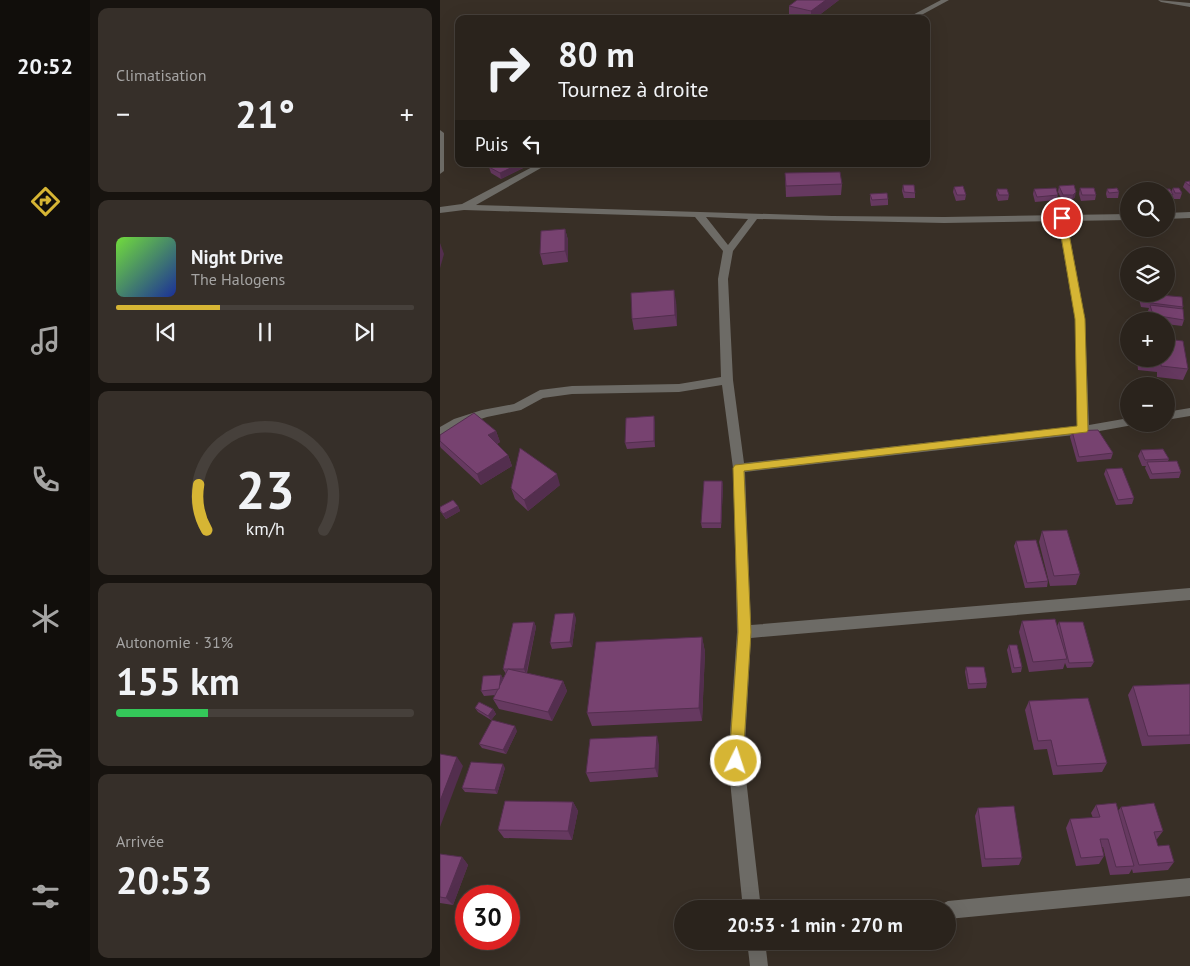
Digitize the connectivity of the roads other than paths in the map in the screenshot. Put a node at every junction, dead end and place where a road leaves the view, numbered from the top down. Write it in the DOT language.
graph roads {
  1 [pos="946,0"];
  2 [pos="1161,0"];
  3 [pos="1190,5"];
  4 [pos="916,15"];
  5 [pos="440,133"];
  6 [pos="539,167"];
  7 [pos="440,171"];
  8 [pos="464,208"];
  9 [pos="440,210"];
  10 [pos="699,215"];
  11 [pos="1190,215"];
  12 [pos="1175,216"];
  13 [pos="754,217"];
  14 [pos="1120,217"];
  15 [pos="1062,218"];
  16 [pos="728,251"];
  17 [pos="727,380"];
  18 [pos="1190,412"];
  19 [pos="1175,414"];
  20 [pos="1120,424"];
  21 [pos="1083,430"];
  22 [pos="440,432"];
  23 [pos="738,468"];
  24 [pos="1190,594"];
  25 [pos="744,632"];
  26 [pos="1190,887"];
  27 [pos="751,900"];
  28 [pos="956,909"];
  29 [pos="757,950"];
  30 [pos="759,966"];
  1 -- 4 [label="street"];
  2 -- 3 [label="street"];
  5 -- 7 [label="street"];
  6 -- 8 [label="street"];
  8 -- 9 [label="street"];
  8 -- 10 [label="street"];
  10 -- 13 [label="street"];
  10 -- 16 [label="street"];
  11 -- 12 [label="street"];
  13 -- 15 [label="street"];
  13 -- 16 [label="street"];
  14 -- 15 [label="street"];
  15 -- 21 [label="street"];
  16 -- 17 [label="street"];
  17 -- 22 [label="street"];
  17 -- 23 [label="street"];
  18 -- 19 [label="street"];
  20 -- 21 [label="street"];
  21 -- 23 [label="street"];
  23 -- 25 [label="street"];
  24 -- 25 [label="street"];
  25 -- 27 [label="street"];
  26 -- 28 [label="street"];
  29 -- 30 [label="street"];
}
